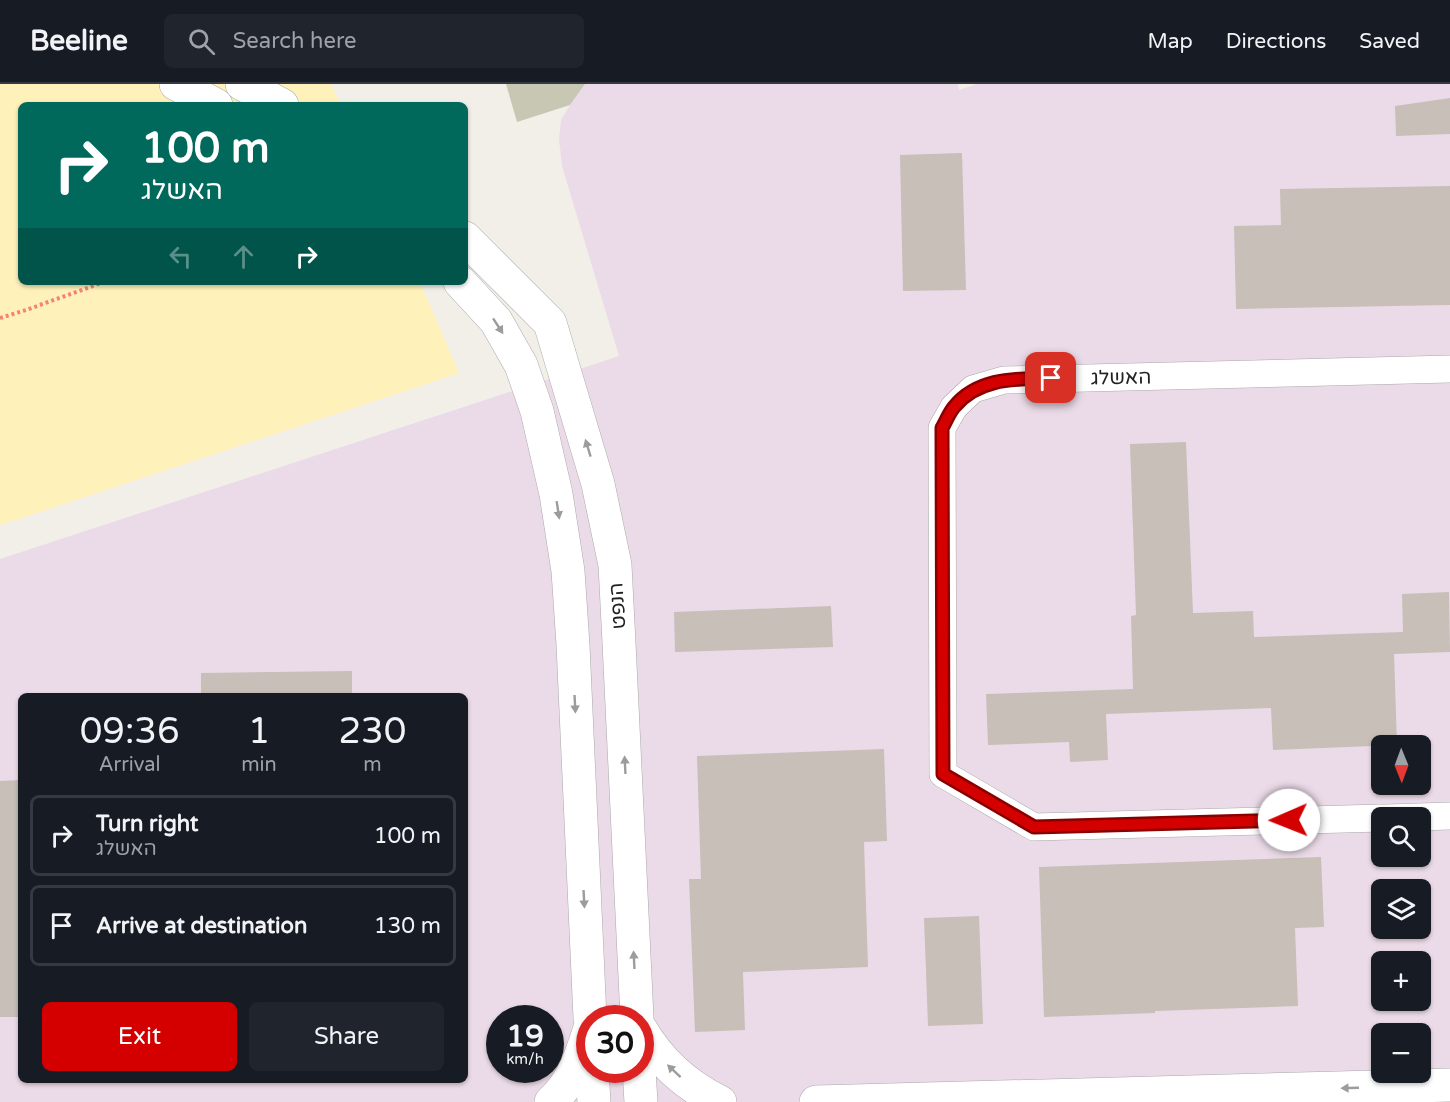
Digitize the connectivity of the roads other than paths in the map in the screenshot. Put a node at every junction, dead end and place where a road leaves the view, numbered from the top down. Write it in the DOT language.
graph roads {
  1 [pos="176,84"];
  2 [pos="242,84"];
  3 [pos="210,102"];
  4 [pos="276,102"];
  5 [pos="468,241"];
  6 [pos="463,285"];
  7 [pos="1450,369"];
  8 [pos="1450,816"];
  9 [pos="1431,817"];
  10 [pos="1371,818"];
  11 [pos="589,1005"];
  12 [pos="636,1005"];
  13 [pos="654,1049"];
  14 [pos="576,1067"];
  15 [pos="593,1083"];
  16 [pos="640,1083"];
  17 [pos="1450,1085"];
  18 [pos="551,1102"];
  19 [pos="594,1102"];
  20 [pos="641,1102"];
  21 [pos="720,1102"];
  22 [pos="816,1102"];
  1 -- 3 [label="street"];
  2 -- 4 [label="street"];
  12 -- 5 [label="street, הנפט, one-way"];
  6 -- 11 [label="street, one-way"];
  7 -- 10 [label="street, האשלג"];
  8 -- 9 [label="street"];
  21 -- 13 [label="street, one-way"];
  14 -- 18 [label="street"];
  15 -- 19 [label="street"];
  16 -- 20 [label="street"];
  17 -- 22 [label="street, one-way"];
}
